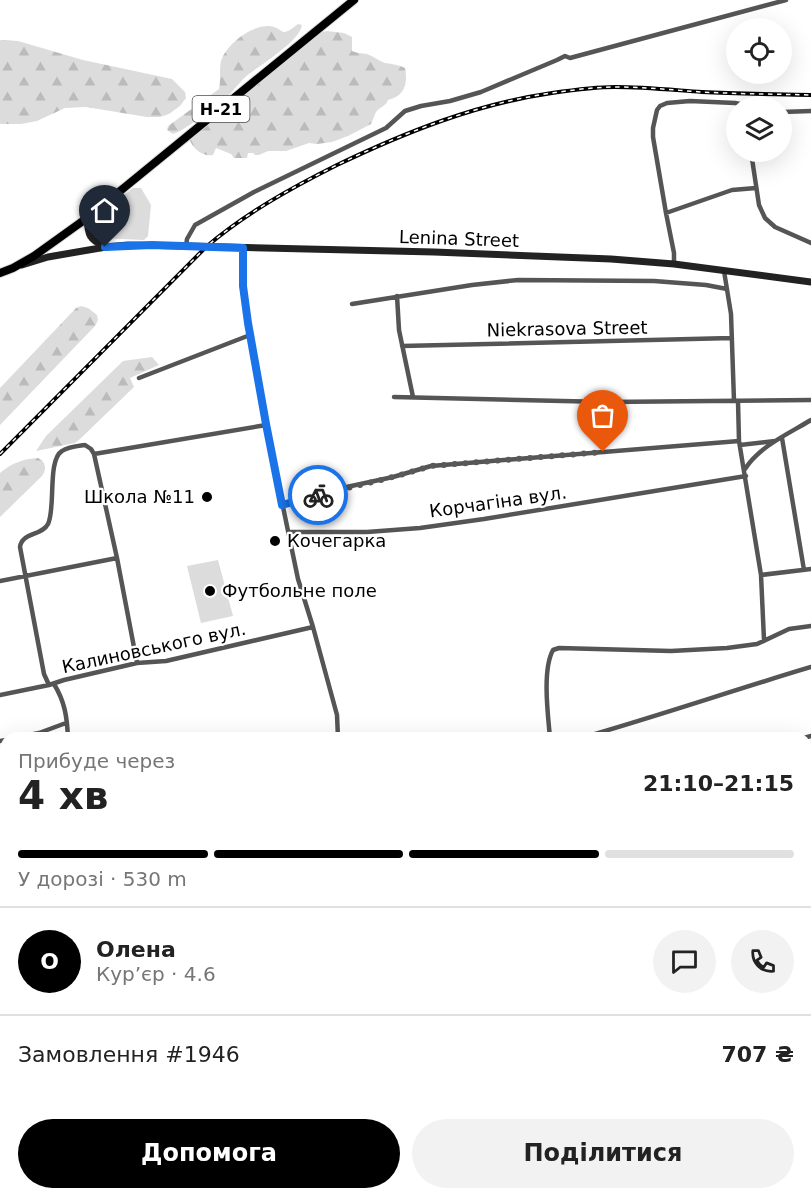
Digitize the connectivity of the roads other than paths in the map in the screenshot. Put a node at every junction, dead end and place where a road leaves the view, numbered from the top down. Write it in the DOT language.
graph roads {
  1 [pos="354,0"];
  2 [pos="786,0"];
  3 [pos="726,103"];
  4 [pos="811,111"];
  5 [pos="792,112"];
  6 [pos="752,162"];
  7 [pos="756,188"];
  8 [pos="666,213"];
  9 [pos="87,218"];
  10 [pos="811,243"];
  11 [pos="186,246"];
  12 [pos="105,247"];
  13 [pos="243,248"];
  14 [pos="674,264"];
  15 [pos="13,268"];
  16 [pos="724,271"];
  17 [pos="0,273"];
  18 [pos="811,282"];
  19 [pos="727,289"];
  20 [pos="397,296"];
  21 [pos="352,304"];
  22 [pos="250,335"];
  23 [pos="732,338"];
  24 [pos="402,346"];
  25 [pos="139,378"];
  26 [pos="394,397"];
  27 [pos="413,397"];
  28 [pos="811,400"];
  29 [pos="736,401"];
  30 [pos="811,420"];
  31 [pos="266,424"];
  32 [pos="780,439"];
  33 [pos="740,443"];
  34 [pos="94,454"];
  35 [pos="745,469"];
  36 [pos="746,476"];
  37 [pos="282,505"];
  38 [pos="289,532"];
  39 [pos="117,558"];
  40 [pos="811,569"];
  41 [pos="804,570"];
  42 [pos="761,575"];
  43 [pos="26,576"];
  44 [pos="0,581"];
  45 [pos="811,626"];
  46 [pos="313,627"];
  47 [pos="764,640"];
  48 [pos="137,663"];
  49 [pos="811,667"];
  50 [pos="52,684"];
  51 [pos="0,695"];
  52 [pos="66,723"];
  53 [pos="42,732"];
  54 [pos="67,732"];
  55 [pos="338,732"];
  56 [pos="550,732"];
  57 [pos="600,732"];
  1 -- 9 [label="main road, Н-21"];
  2 -- 11 [label="street"];
  3 -- 8 [label="street"];
  4 -- 5 [label="street"];
  6 -- 7 [label="street"];
  7 -- 8 [label="street"];
  7 -- 10 [label="street"];
  8 -- 14 [label="street"];
  9 -- 12 [label="main road"];
  9 -- 15 [label="main road, Н-21"];
  11 -- 12 [label="main road, Lenina Street"];
  11 -- 13 [label="main road, Lenina Street"];
  12 -- 15 [label="main road, Lenina Street"];
  13 -- 14 [label="main road, Lenina Street"];
  13 -- 22 [label="street"];
  14 -- 16 [label="main road, Lenina Street"];
  15 -- 17 [label="main road, Н-21"];
  16 -- 18 [label="main road, Lenina Street"];
  16 -- 19 [label="street"];
  19 -- 20 [label="street"];
  19 -- 23 [label="street"];
  20 -- 21 [label="street"];
  20 -- 24 [label="street"];
  22 -- 25 [label="street"];
  22 -- 31 [label="street"];
  23 -- 24 [label="street, Niekrasova Street"];
  23 -- 29 [label="street"];
  24 -- 27 [label="street"];
  26 -- 27 [label="street"];
  27 -- 29 [label="street"];
  28 -- 29 [label="street"];
  29 -- 33 [label="street"];
  30 -- 32 [label="street"];
  31 -- 34 [label="street"];
  31 -- 37 [label="street"];
  32 -- 33 [label="street"];
  32 -- 35 [label="street"];
  32 -- 41 [label="street"];
  33 -- 35 [label="street"];
  33 -- 37 [label="street"];
  34 -- 39 [label="street"];
  34 -- 43 [label="street"];
  35 -- 36 [label="street"];
  36 -- 38 [label="street, Корчагіна вул."];
  36 -- 42 [label="street"];
  37 -- 38 [label="street"];
  38 -- 46 [label="street"];
  39 -- 43 [label="street"];
  39 -- 48 [label="street"];
  40 -- 41 [label="street"];
  41 -- 42 [label="street"];
  42 -- 47 [label="street"];
  43 -- 44 [label="street"];
  43 -- 50 [label="street"];
  45 -- 47 [label="street"];
  46 -- 48 [label="street, Калиновського вул."];
  46 -- 55 [label="street"];
  47 -- 56 [label="street"];
  48 -- 50 [label="street, Калиновського вул."];
  49 -- 57 [label="street"];
  50 -- 51 [label="street, Калиновського вул."];
  50 -- 52 [label="street"];
  52 -- 53 [label="street"];
  52 -- 54 [label="street"];
}
